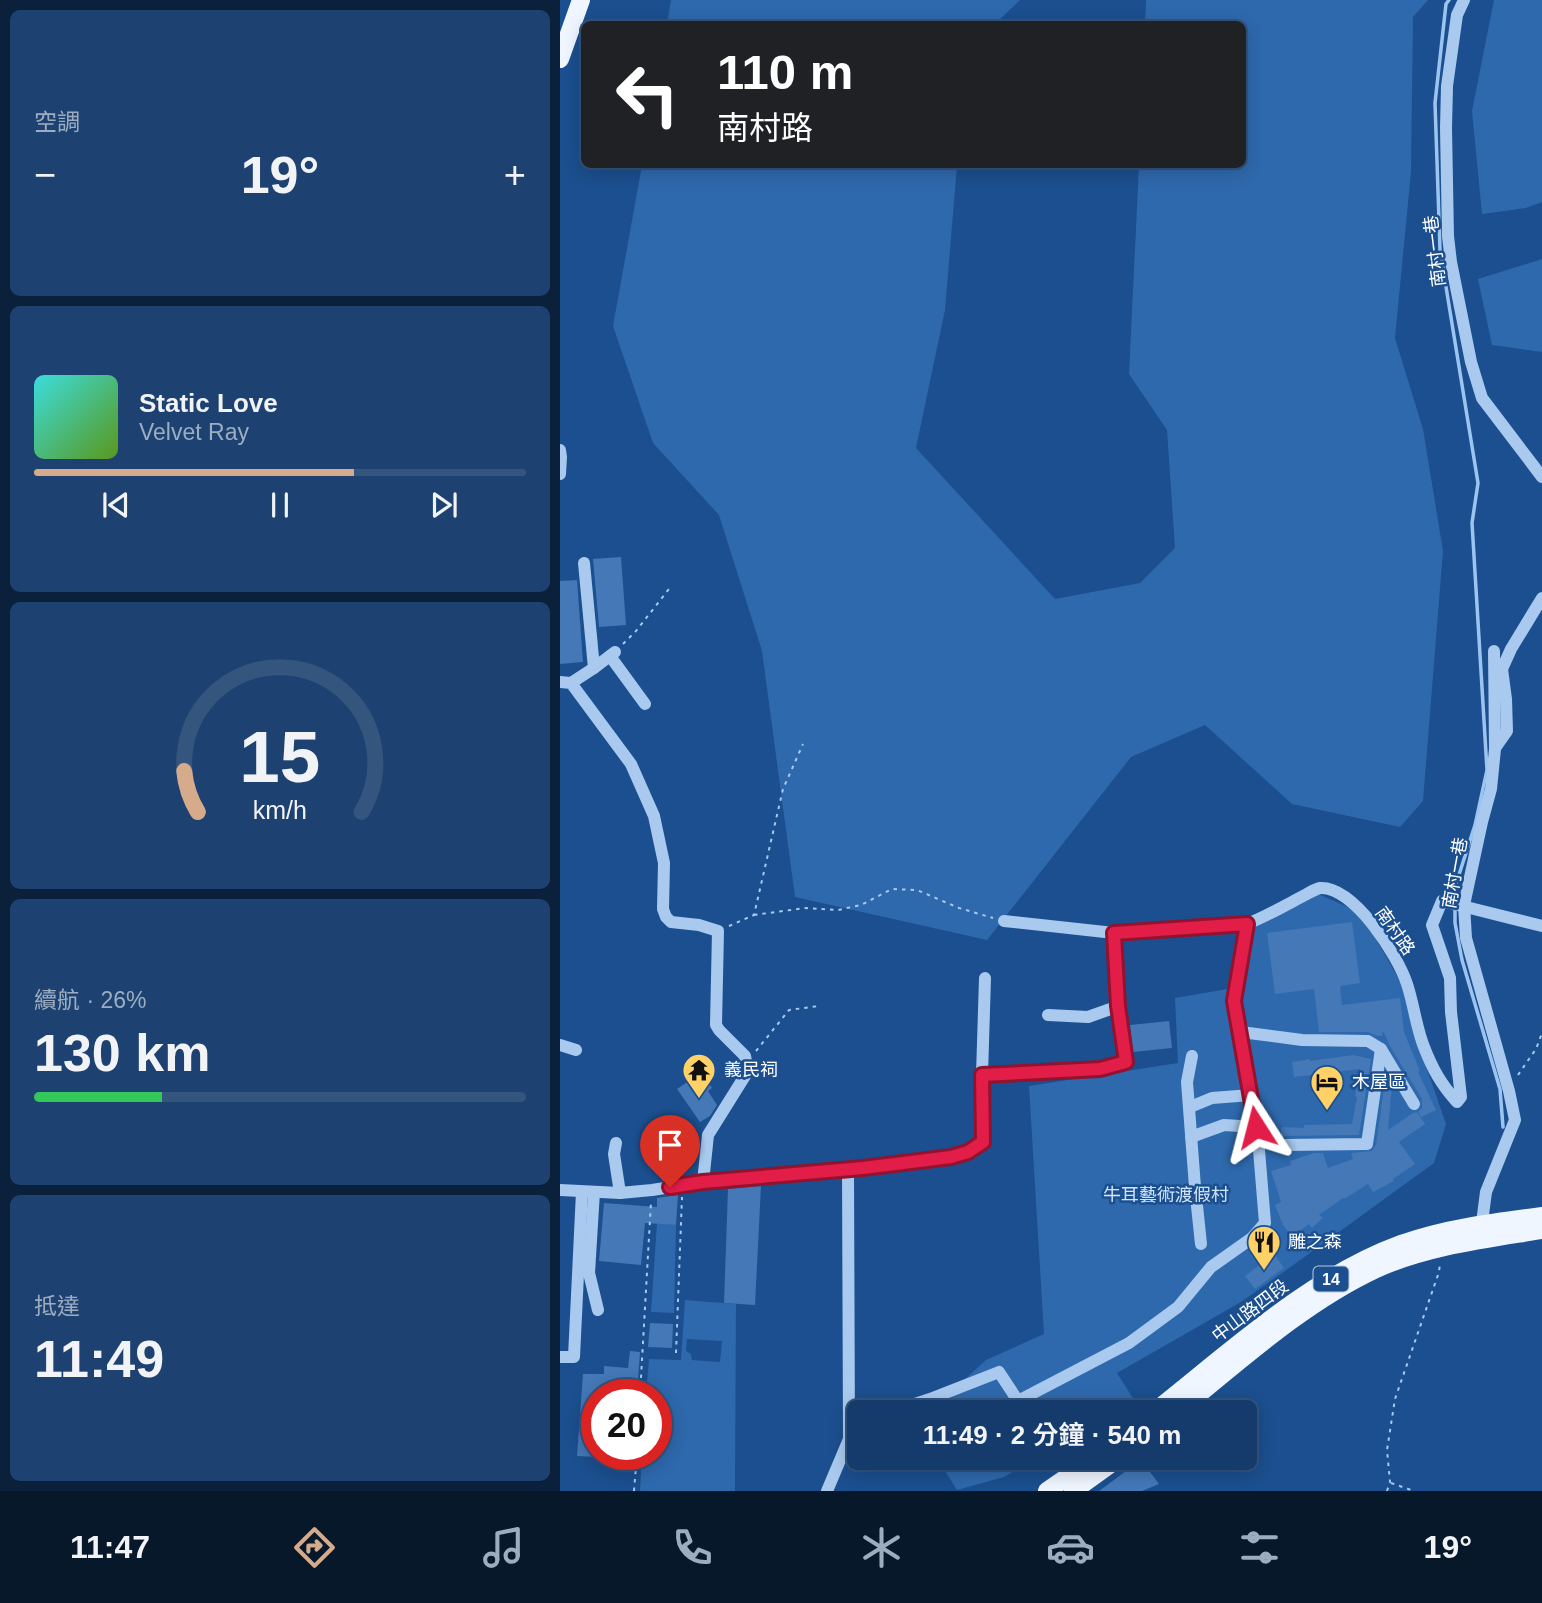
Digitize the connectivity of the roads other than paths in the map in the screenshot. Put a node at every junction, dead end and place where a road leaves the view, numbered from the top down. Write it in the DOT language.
graph roads {
  1 [pos="581,0"];
  2 [pos="1464,0"];
  3 [pos="560,59"];
  4 [pos="560,450"];
  5 [pos="560,474"];
  6 [pos="1542,477"];
  7 [pos="584,563"];
  8 [pos="1542,598"];
  9 [pos="1493,651"];
  10 [pos="594,668"];
  11 [pos="565,683"];
  12 [pos="645,704"];
  13 [pos="1495,749"];
  14 [pos="1464,905"];
  15 [pos="1004,921"];
  16 [pos="1247,924"];
  17 [pos="1542,926"];
  18 [pos="1114,933"];
  19 [pos="985,978"];
  20 [pos="1118,1006"];
  21 [pos="1048,1015"];
  22 [pos="1241,1032"];
  23 [pos="560,1045"];
  24 [pos="576,1049"];
  25 [pos="1381,1049"];
  26 [pos="1192,1056"];
  27 [pos="982,1075"];
  28 [pos="1251,1095"];
  29 [pos="1414,1104"];
  30 [pos="1190,1107"];
  31 [pos="1256,1127"];
  32 [pos="661,1130"];
  33 [pos="1191,1137"];
  34 [pos="616,1143"];
  35 [pos="1286,1144"];
  36 [pos="848,1168"];
  37 [pos="703,1182"];
  38 [pos="676,1186"];
  39 [pos="560,1190"];
  40 [pos="588,1192"];
  41 [pos="620,1193"];
  42 [pos="1542,1216"];
  43 [pos="1542,1230"];
  44 [pos="1481,1232"];
  45 [pos="1201,1244"];
  46 [pos="598,1310"];
  47 [pos="560,1357"];
  48 [pos="848,1400"];
  49 [pos="927,1400"];
  50 [pos="1017,1400"];
  51 [pos="1020,1400"];
  52 [pos="1169,1400"];
  53 [pos="1192,1400"];
  54 [pos="847,1444"];
  55 [pos="1078,1470"];
  56 [pos="1102,1470"];
  57 [pos="827,1491"];
  58 [pos="1047,1491"];
  59 [pos="1073,1491"];
  1 -- 3 [label="main road"];
  2 -- 6 [label="street, 南村一巷"];
  4 -- 5 [label="street"];
  7 -- 10 [label="street"];
  8 -- 13 [label="street, 南村一巷"];
  9 -- 13 [label="street"];
  10 -- 11 [label="street"];
  10 -- 12 [label="street"];
  11 -- 37 [label="street"];
  13 -- 14 [label="street, 南村一巷"];
  14 -- 16 [label="street, 南村路"];
  14 -- 17 [label="street"];
  14 -- 44 [label="street, 南村一巷"];
  15 -- 18 [label="street, 南村路"];
  16 -- 18 [label="street, 南村路"];
  16 -- 22 [label="street"];
  18 -- 20 [label="street"];
  19 -- 27 [label="street"];
  20 -- 21 [label="street"];
  20 -- 27 [label="street"];
  22 -- 25 [label="street"];
  22 -- 28 [label="street"];
  23 -- 24 [label="street"];
  25 -- 29 [label="street"];
  25 -- 35 [label="street"];
  26 -- 30 [label="street"];
  27 -- 36 [label="street"];
  28 -- 30 [label="street"];
  28 -- 31 [label="street"];
  30 -- 33 [label="street"];
  31 -- 33 [label="street"];
  31 -- 51 [label="street"];
  32 -- 38 [label="street"];
  33 -- 45 [label="street"];
  34 -- 41 [label="street"];
  36 -- 37 [label="street"];
  36 -- 48 [label="street"];
  37 -- 38 [label="street"];
  38 -- 41 [label="street"];
  39 -- 40 [label="street"];
  40 -- 41 [label="street"];
  40 -- 46 [label="street"];
  40 -- 47 [label="street"];
  42 -- 44 [label="main road, 中山路四段 / 14"];
  43 -- 44 [label="main road, 中山路四段 / 14"];
  44 -- 52 [label="main road, 中山路四段 / 14"];
  44 -- 53 [label="main road, 中山路四段 / 14"];
  49 -- 50 [label="street"];
  54 -- 57 [label="street"];
  55 -- 58 [label="main road"];
  56 -- 59 [label="main road"];
}
